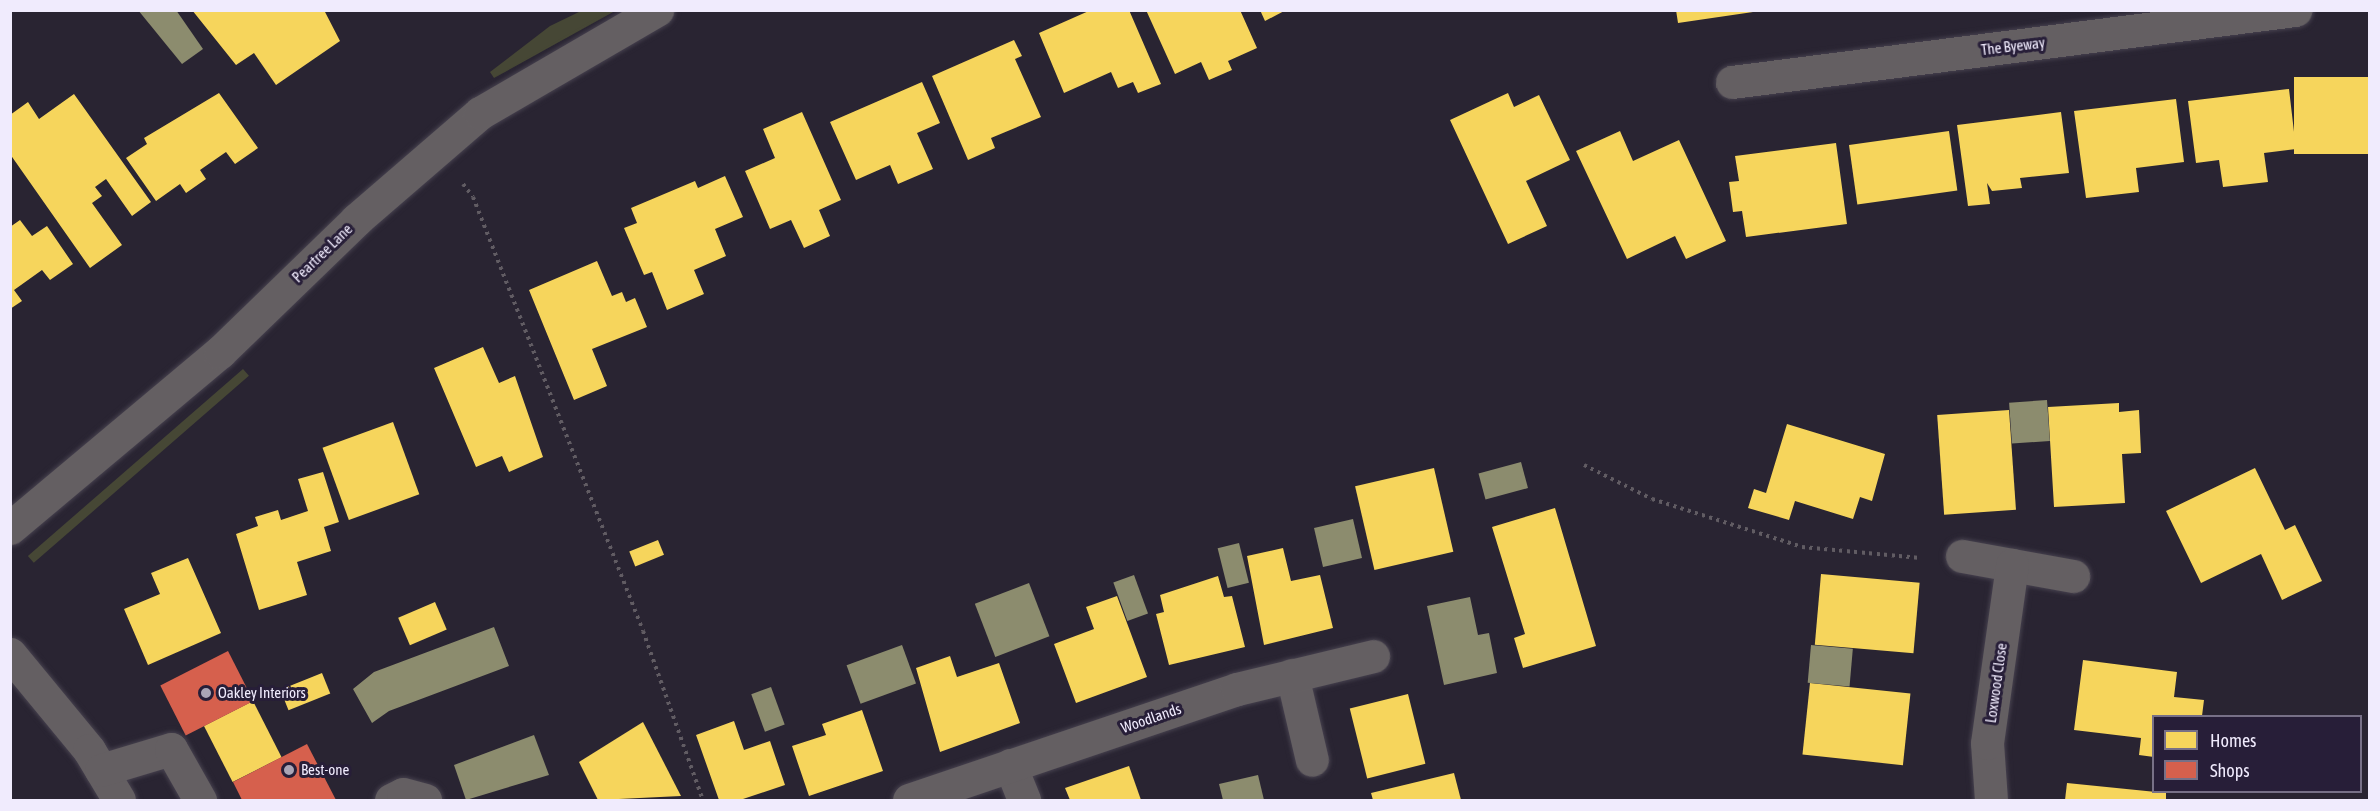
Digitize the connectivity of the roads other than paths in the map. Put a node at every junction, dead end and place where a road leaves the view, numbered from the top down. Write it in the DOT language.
graph roads {
  1 [pos="657,10"];
  2 [pos="2295,10"];
  3 [pos="1732,82"];
  4 [pos="10,528"];
  5 [pos="1962,556"];
  6 [pos="2012,565"];
  7 [pos="2073,576"];
  8 [pos="10,654"];
  9 [pos="1373,656"];
  10 [pos="1292,675"];
  11 [pos="1312,760"];
  12 [pos="1010,765"];
  13 [pos="101,770"];
  14 [pos="119,801"];
  15 [pos="200,801"];
  16 [pos="391,801"];
  17 [pos="425,801"];
  18 [pos="909,801"];
  19 [pos="1024,801"];
  20 [pos="1991,801"];
  1 -- 4 [label="street, Peartree Lane"];
  2 -- 3 [label="street, The Byeway"];
  5 -- 6 [label="street"];
  6 -- 7 [label="street"];
  6 -- 20 [label="street, Loxwood Close"];
  8 -- 13 [label="street"];
  9 -- 10 [label="street, Woodlands"];
  10 -- 11 [label="street"];
  10 -- 12 [label="street, Woodlands"];
  12 -- 18 [label="street, Woodlands"];
  12 -- 19 [label="street"];
  13 -- 14 [label="street"];
  13 -- 15 [label="street"];
  16 -- 17 [label="street"];
}
